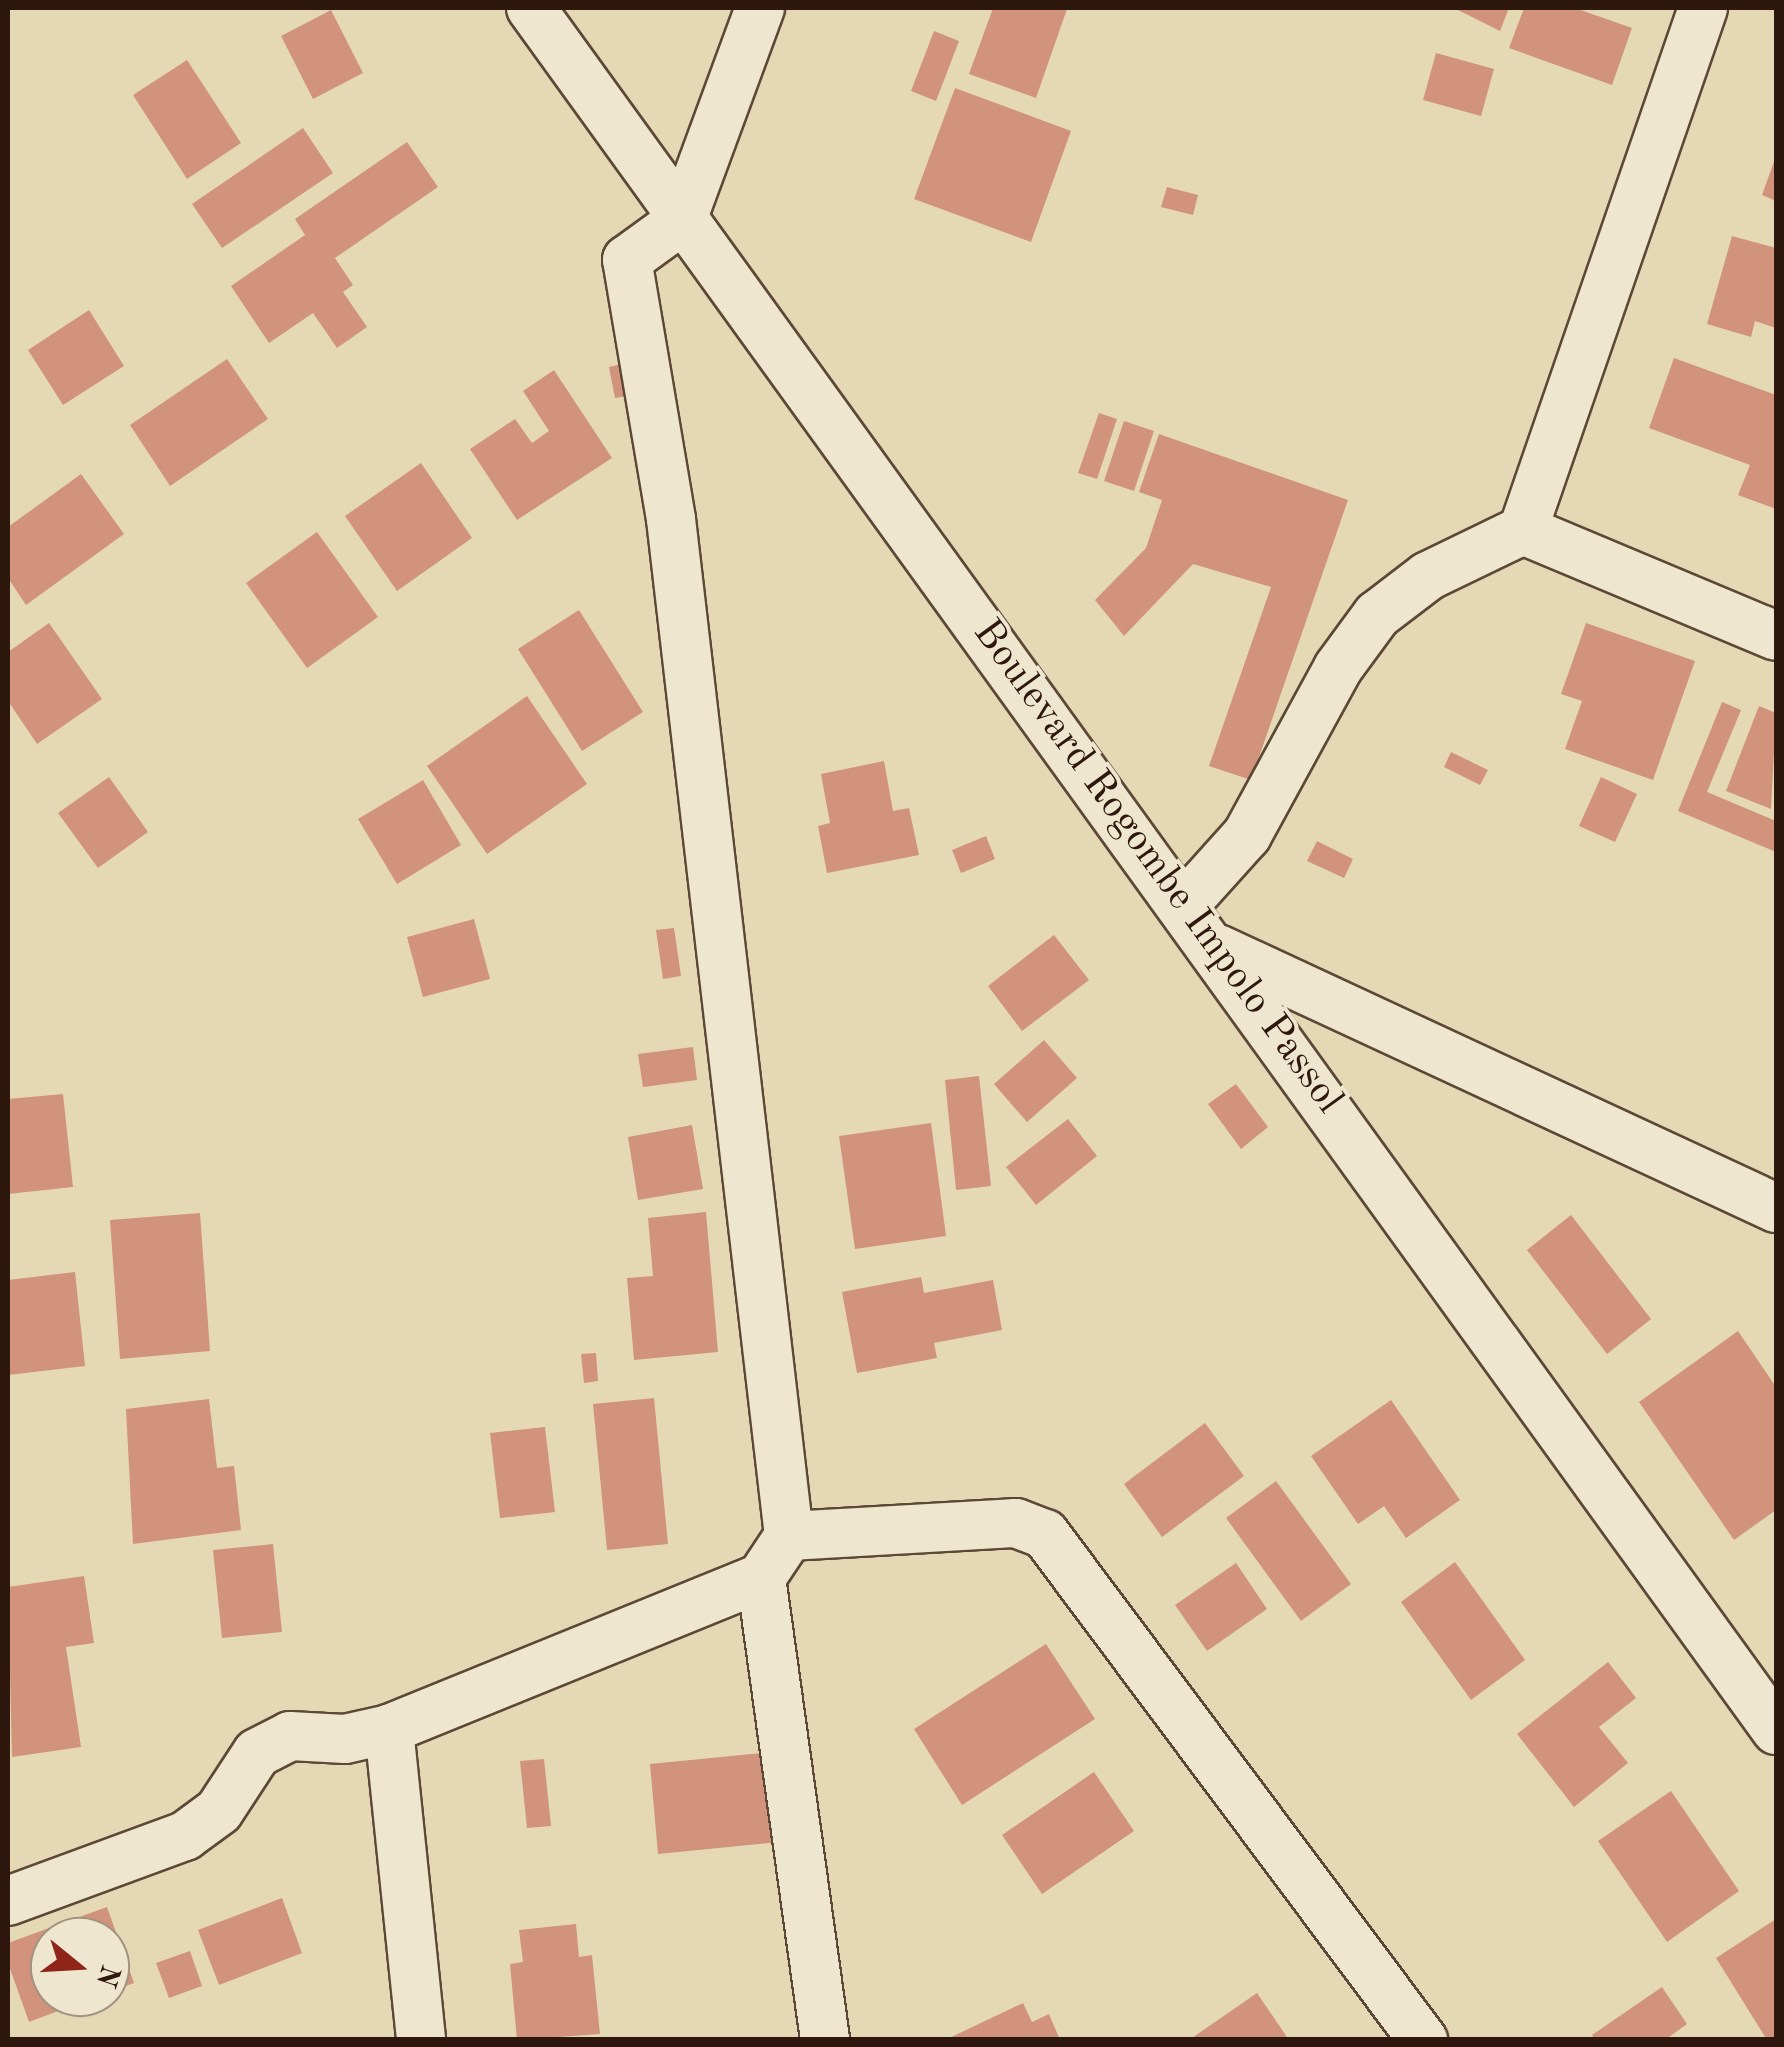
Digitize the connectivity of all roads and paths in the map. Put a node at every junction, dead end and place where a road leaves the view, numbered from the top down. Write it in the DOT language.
graph roads {
  1 [pos="531,8"];
  2 [pos="760,8"];
  3 [pos="1704,8"];
  4 [pos="682,220"];
  5 [pos="1523,530"];
  6 [pos="1776,636"];
  7 [pos="1184,904"];
  8 [pos="1218,948"];
  9 [pos="1776,1208"];
  10 [pos="790,1536"];
  11 [pos="762,1578"];
  12 [pos="389,1729"];
  13 [pos="1776,1730"];
  14 [pos="8,1901"];
  15 [pos="421,2040"];
  16 [pos="824,2040"];
  17 [pos="1423,2040"];
  1 -- 4 [label="street, Boulevard Rogombe Impolo Passol"];
  2 -- 4 [label="street"];
  3 -- 5 [label="street"];
  4 -- 7 [label="street, Boulevard Rogombe Impolo Passol"];
  4 -- 10 [label="street"];
  5 -- 6 [label="street"];
  5 -- 7 [label="street"];
  7 -- 8 [label="street, Boulevard Rogombe Impolo Passol"];
  8 -- 9 [label="street"];
  8 -- 13 [label="street, Boulevard Rogombe Impolo Passol"];
  10 -- 11 [label="street"];
  10 -- 17 [label="street"];
  11 -- 12 [label="street"];
  11 -- 16 [label="street"];
  12 -- 14 [label="street"];
  12 -- 15 [label="street"];
}
